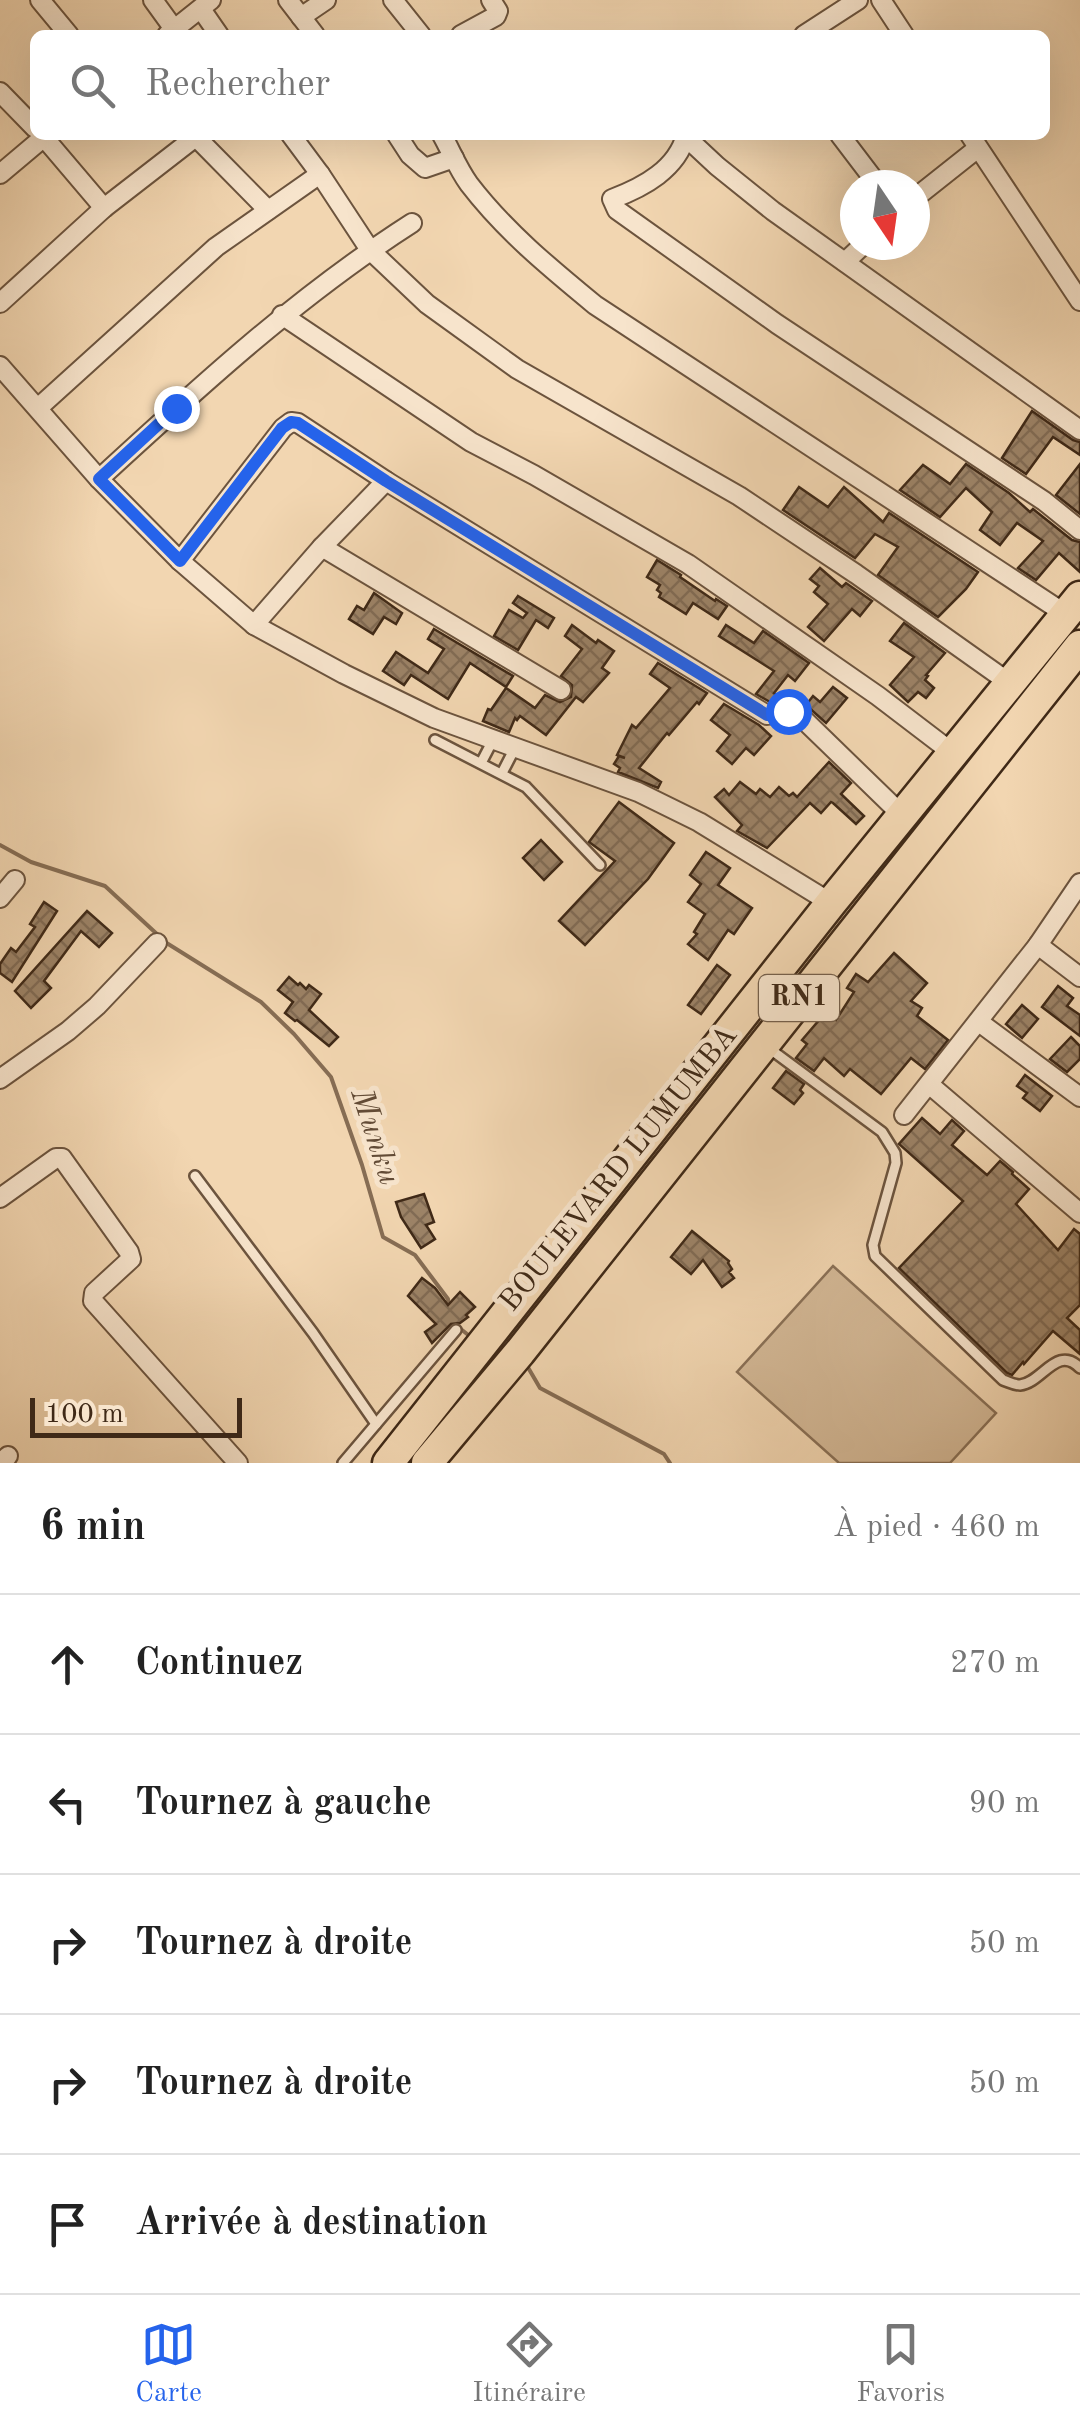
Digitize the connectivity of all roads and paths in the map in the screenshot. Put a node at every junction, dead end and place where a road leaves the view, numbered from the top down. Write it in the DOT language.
graph roads {
  1 [pos="40,0"];
  2 [pos="153,0"];
  3 [pos="288,0"];
  4 [pos="326,0"];
  5 [pos="393,0"];
  6 [pos="491,0"];
  7 [pos="858,0"];
  8 [pos="881,0"];
  9 [pos="206,4"];
  10 [pos="301,17"];
  11 [pos="64,30"];
  12 [pos="170,30"];
  13 [pos="174,30"];
  14 [pos="218,30"];
  15 [pos="311,30"];
  16 [pos="416,30"];
  17 [pos="469,30"];
  18 [pos="812,30"];
  19 [pos="901,30"];
  20 [pos="0,92"];
  21 [pos="30,123"];
  22 [pos="33,140"];
  23 [pos="46,140"];
  24 [pos="195,140"];
  25 [pos="199,140"];
  26 [pos="296,140"];
  27 [pos="399,140"];
  28 [pos="445,140"];
  29 [pos="684,140"];
  30 [pos="690,140"];
  31 [pos="844,140"];
  32 [pos="974,142"];
  33 [pos="454,158"];
  34 [pos="867,170"];
  35 [pos="0,174"];
  36 [pos="320,174"];
  37 [pos="930,184"];
  38 [pos="104,208"];
  39 [pos="268,210"];
  40 [pos="412,223"];
  41 [pos="370,250"];
  42 [pos="844,262"];
  43 [pos="1080,301"];
  44 [pos="0,303"];
  45 [pos="282,316"];
  46 [pos="0,366"];
  47 [pos="38,408"];
  48 [pos="1080,430"];
  49 [pos="99,479"];
  50 [pos="386,481"];
  51 [pos="1080,530"];
  52 [pos="322,547"];
  53 [pos="180,561"];
  54 [pos="1073,606"];
  55 [pos="254,624"];
  56 [pos="1080,646"];
  57 [pos="1011,684"];
  58 [pos="562,690"];
  59 [pos="436,740"];
  60 [pos="493,740"];
  61 [pos="515,748"];
  62 [pos="954,754"];
  63 [pos="481,763"];
  64 [pos="502,774"];
  65 [pos="903,816"];
  66 [pos="600,865"];
  67 [pos="15,880"];
  68 [pos="1080,883"];
  69 [pos="0,898"];
  70 [pos="831,903"];
  71 [pos="158,942"];
  72 [pos="1038,944"];
  73 [pos="1080,976"];
  74 [pos="979,1022"];
  75 [pos="762,1044"];
  76 [pos="0,1079"];
  77 [pos="930,1084"];
  78 [pos="1080,1097"];
  79 [pos="904,1115"];
  80 [pos="195,1176"];
  81 [pos="0,1198"];
  82 [pos="1080,1213"];
  83 [pos="456,1330"];
  84 [pos="1080,1368"];
  85 [pos="376,1424"];
  86 [pos="238,1463"];
  87 [pos="343,1463"];
  88 [pos="388,1463"];
  89 [pos="427,1463"];
  1 -- 11 [label="street"];
  2 -- 12 [label="street"];
  3 -- 10 [label="street"];
  4 -- 10 [label="street"];
  5 -- 16 [label="street"];
  6 -- 17 [label="street"];
  7 -- 18 [label="street"];
  8 -- 19 [label="street"];
  9 -- 13 [label="street"];
  9 -- 14 [label="street"];
  10 -- 15 [label="street"];
  20 -- 21 [label="street"];
  22 -- 35 [label="street"];
  23 -- 38 [label="street"];
  24 -- 38 [label="street"];
  25 -- 39 [label="street"];
  26 -- 36 [label="street"];
  27 -- 33 [label="street"];
  28 -- 33 [label="street"];
  29 -- 51 [label="street"];
  30 -- 42 [label="street"];
  31 -- 34 [label="street"];
  32 -- 37 [label="street"];
  32 -- 43 [label="street"];
  33 -- 54 [label="street"];
  36 -- 39 [label="street"];
  36 -- 41 [label="street"];
  38 -- 44 [label="street"];
  39 -- 47 [label="street"];
  40 -- 41 [label="street"];
  41 -- 45 [label="street"];
  41 -- 57 [label="street"];
  42 -- 48 [label="street"];
  45 -- 49 [label="street"];
  45 -- 62 [label="street"];
  46 -- 47 [label="street"];
  47 -- 49 [label="street"];
  49 -- 53 [label="street"];
  50 -- 52 [label="street"];
  50 -- 53 [label="street"];
  50 -- 65 [label="street"];
  52 -- 55 [label="street"];
  52 -- 58 [label="street"];
  53 -- 55 [label="street"];
  54 -- 57 [label="highway, BOULEVARD LUMUMBA / RN1"];
  55 -- 60 [label="street"];
  56 -- 75 [label="highway, BOULEVARD LUMUMBA / RN1"];
  57 -- 62 [label="highway, BOULEVARD LUMUMBA / RN1"];
  59 -- 63 [label="lane"];
  60 -- 61 [label="street"];
  60 -- 63 [label="lane"];
  61 -- 64 [label="lane"];
  61 -- 70 [label="street"];
  62 -- 65 [label="highway, BOULEVARD LUMUMBA / RN1"];
  63 -- 64 [label="lane"];
  64 -- 66 [label="lane"];
  65 -- 70 [label="highway, BOULEVARD LUMUMBA / RN1"];
  67 -- 69 [label="street"];
  68 -- 72 [label="street"];
  70 -- 88 [label="highway, BOULEVARD LUMUMBA / RN1"];
  71 -- 76 [label="street"];
  72 -- 73 [label="street"];
  72 -- 74 [label="street"];
  74 -- 77 [label="street"];
  74 -- 78 [label="street"];
  75 -- 84 [label="lane"];
  75 -- 89 [label="highway, BOULEVARD LUMUMBA / RN1"];
  77 -- 79 [label="street"];
  77 -- 82 [label="street"];
  80 -- 85 [label="lane"];
  81 -- 86 [label="street"];
  83 -- 85 [label="lane"];
  85 -- 87 [label="lane"];
}
